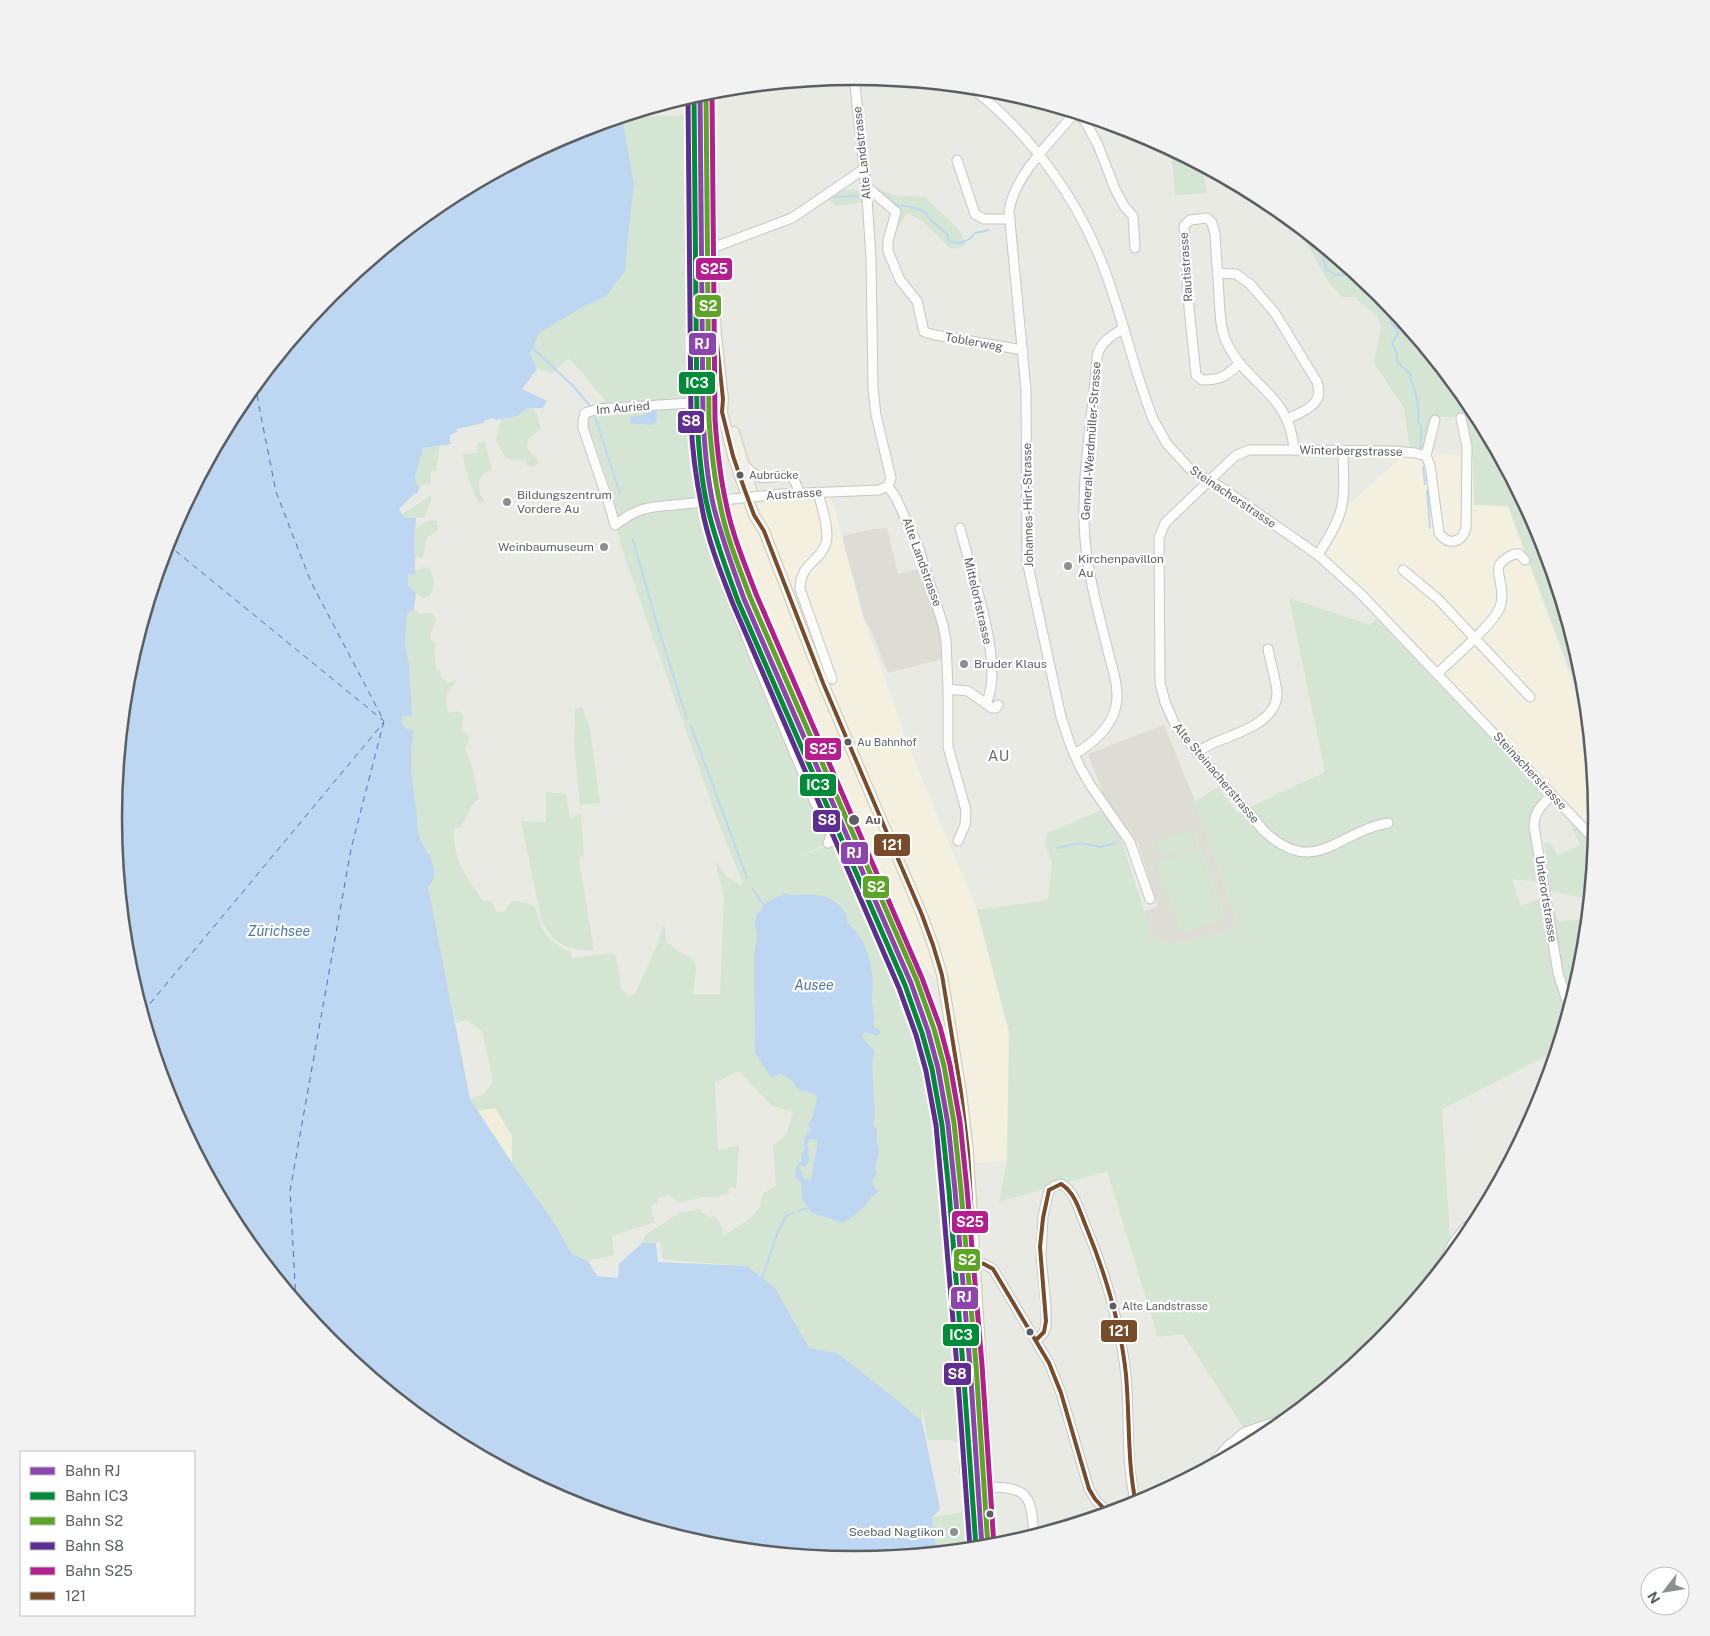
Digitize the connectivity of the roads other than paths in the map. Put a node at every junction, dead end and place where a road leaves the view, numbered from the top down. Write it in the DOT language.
graph roads {
  1 [pos="855,85"];
  2 [pos="981,96"];
  3 [pos="710,99"];
  4 [pos="692,104"];
  5 [pos="1070,118"];
  6 [pos="1086,122"];
  7 [pos="1040,155"];
  8 [pos="958,160"];
  9 [pos="864,169"];
  10 [pos="866,186"];
  11 [pos="1010,219"];
  12 [pos="712,248"];
  13 [pos="1135,248"];
  14 [pos="1218,273"];
  15 [pos="1124,329"];
  16 [pos="1023,350"];
  17 [pos="1240,363"];
  18 [pos="723,399"];
  19 [pos="690,403"];
  20 [pos="1461,418"];
  21 [pos="1288,419"];
  22 [pos="1435,420"];
  23 [pos="1294,450"];
  24 [pos="1343,450"];
  25 [pos="1426,456"];
  26 [pos="744,465"];
  27 [pos="762,477"];
  28 [pos="1209,481"];
  29 [pos="888,486"];
  30 [pos="818,492"];
  31 [pos="799,493"];
  32 [pos="753,494"];
  33 [pos="615,525"];
  34 [pos="960,528"];
  35 [pos="764,531"];
  36 [pos="1318,555"];
  37 [pos="1525,560"];
  38 [pos="1403,570"];
  39 [pos="1474,637"];
  40 [pos="1268,649"];
  41 [pos="1437,674"];
  42 [pos="832,679"];
  43 [pos="948,689"];
  44 [pos="1530,697"];
  45 [pos="986,703"];
  46 [pos="998,705"];
  47 [pos="1074,754"];
  48 [pos="1197,754"];
  49 [pos="1552,795"];
  50 [pos="1388,823"];
  51 [pos="1587,832"];
  52 [pos="958,841"];
  53 [pos="828,843"];
  54 [pos="1150,899"];
  55 [pos="1566,997"];
  56 [pos="948,1227"];
  57 [pos="975,1262"];
  58 [pos="1036,1340"];
  59 [pos="1260,1428"];
  60 [pos="1222,1453"];
  61 [pos="987,1475"];
  62 [pos="988,1487"];
  63 [pos="1135,1495"];
  64 [pos="1103,1508"];
  65 [pos="1034,1529"];
  66 [pos="991,1538"];
  1 -- 9 [label="street, Alte Landstrasse"];
  2 -- 7 [label="street, Steinacherstrasse"];
  3 -- 12 [label="main road"];
  4 -- 19 [label="street"];
  5 -- 7 [label="street, Johannes-Hirt-Strasse"];
  6 -- 13 [label="street"];
  7 -- 11 [label="street, Johannes-Hirt-Strasse"];
  7 -- 15 [label="street, Steinacherstrasse"];
  8 -- 11 [label="street"];
  9 -- 10 [label="street, Alte Landstrasse"];
  9 -- 12 [label="street"];
  10 -- 16 [label="street, Toblerweg"];
  10 -- 29 [label="street, Alte Landstrasse"];
  11 -- 16 [label="street, Johannes-Hirt-Strasse"];
  12 -- 18 [label="main road"];
  14 -- 17 [label="street, Rautistrasse"];
  14 -- 17 [label="street, Rautistrasse"];
  14 -- 21 [label="street"];
  15 -- 28 [label="street, Steinacherstrasse"];
  15 -- 47 [label="street, General-Werdmüller-Strasse"];
  16 -- 47 [label="street, Johannes-Hirt-Strasse"];
  17 -- 21 [label="street"];
  18 -- 26 [label="main road"];
  18 -- 35 [label="main road"];
  19 -- 33 [label="street, Im Auried"];
  19 -- 53 [label="street"];
  20 -- 25 [label="street"];
  21 -- 23 [label="street"];
  22 -- 25 [label="street"];
  23 -- 24 [label="street, Winterbergstrasse"];
  23 -- 28 [label="street, Winterbergstrasse"];
  24 -- 25 [label="street, Winterbergstrasse"];
  24 -- 36 [label="street"];
  26 -- 27 [label="street"];
  26 -- 32 [label="main road"];
  27 -- 31 [label="street"];
  27 -- 32 [label="street"];
  28 -- 36 [label="street, Steinacherstrasse"];
  28 -- 48 [label="street, Alte Steinacherstrasse"];
  29 -- 30 [label="street, Austrasse"];
  29 -- 43 [label="street, Alte Landstrasse"];
  30 -- 31 [label="street, Austrasse"];
  30 -- 42 [label="street"];
  31 -- 33 [label="street, Austrasse, bridge"];
  32 -- 35 [label="main road"];
  34 -- 45 [label="street, Mittelortstrasse"];
  35 -- 57 [label="main road"];
  36 -- 41 [label="street, Steinacherstrasse"];
  37 -- 39 [label="street"];
  38 -- 39 [label="street"];
  39 -- 41 [label="street"];
  39 -- 44 [label="street"];
  40 -- 48 [label="street"];
  41 -- 49 [label="street, Steinacherstrasse"];
  43 -- 45 [label="street"];
  43 -- 52 [label="street, Alte Landstrasse"];
  45 -- 46 [label="street"];
  47 -- 54 [label="street, Johannes-Hirt-Strasse"];
  48 -- 50 [label="street, Alte Steinacherstrasse"];
  49 -- 51 [label="street, Steinacherstrasse"];
  49 -- 55 [label="street, Unterortstrasse"];
  56 -- 61 [label="street"];
  57 -- 58 [label="street"];
  57 -- 61 [label="main road"];
  58 -- 63 [label="street"];
  58 -- 64 [label="street"];
  59 -- 60 [label="street"];
  61 -- 62 [label="main road"];
  62 -- 65 [label="street"];
  62 -- 66 [label="main road"];
}
